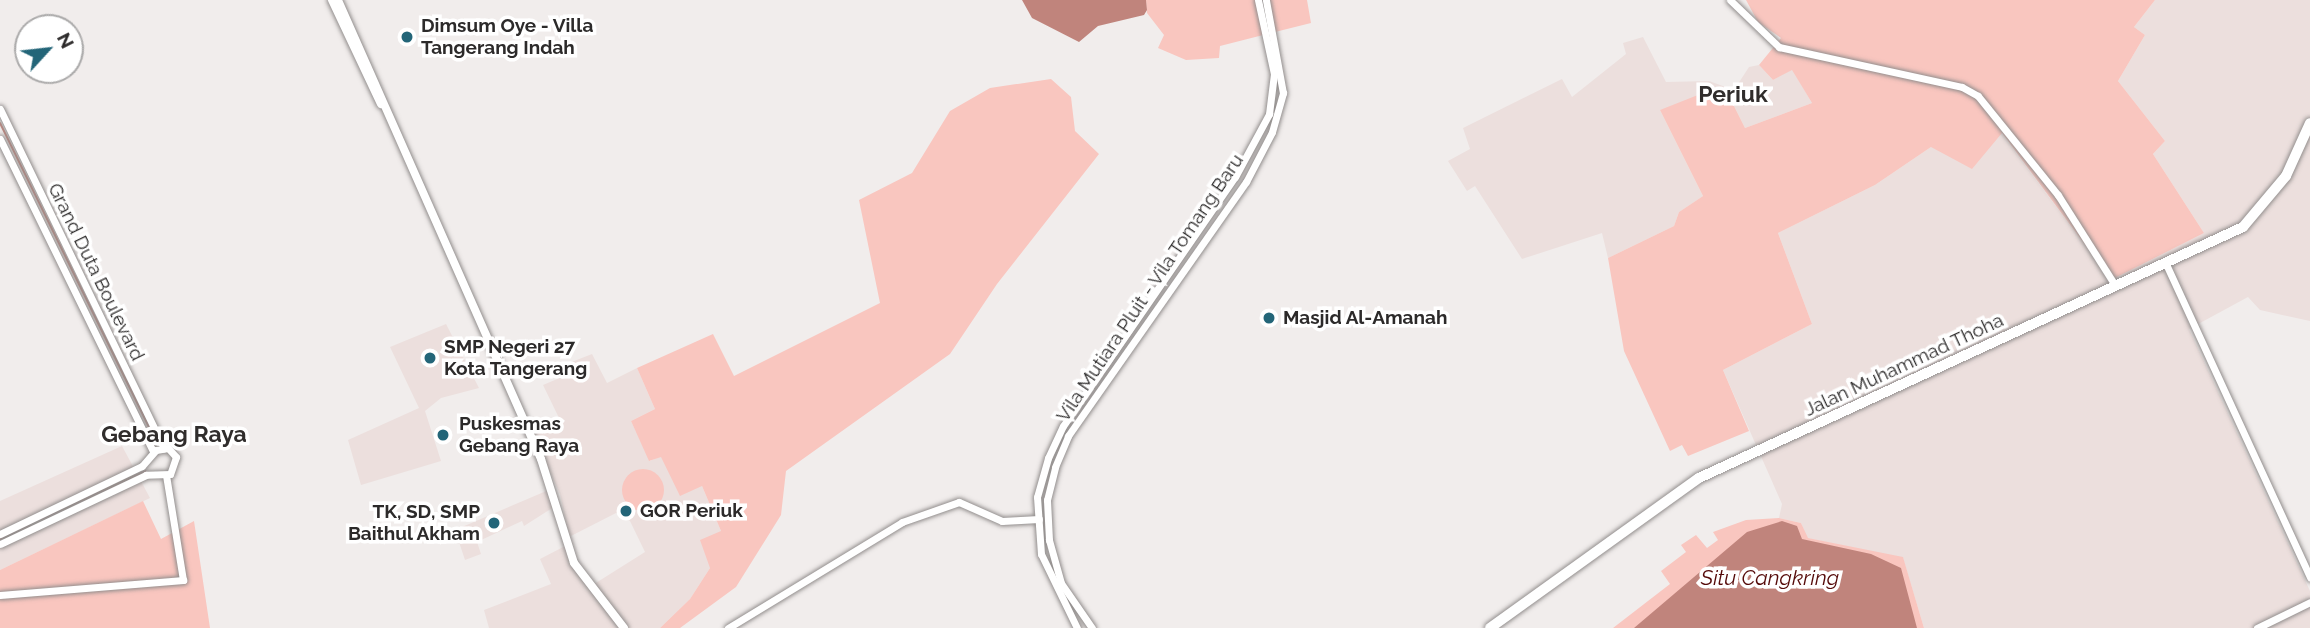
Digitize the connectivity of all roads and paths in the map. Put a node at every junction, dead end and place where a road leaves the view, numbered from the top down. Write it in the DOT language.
graph roads {
  1 [pos="332,0"];
  2 [pos="338,0"];
  3 [pos="1258,0"];
  4 [pos="1266,0"];
  5 [pos="1730,0"];
  6 [pos="1271,38"];
  7 [pos="1274,93"];
  8 [pos="1283,93"];
  9 [pos="382,106"];
  10 [pos="0,109"];
  11 [pos="2310,123"];
  12 [pos="0,139"];
  13 [pos="43,213"];
  14 [pos="2166,264"];
  15 [pos="2115,285"];
  16 [pos="164,448"];
  17 [pos="151,456"];
  18 [pos="166,475"];
  19 [pos="1036,519"];
  20 [pos="1046,519"];
  21 [pos="36,521"];
  22 [pos="0,534"];
  23 [pos="0,544"];
  24 [pos="2310,577"];
  25 [pos="0,595"];
  26 [pos="2310,602"];
  27 [pos="624,628"];
  28 [pos="728,628"];
  29 [pos="1077,628"];
  30 [pos="1092,628"];
  31 [pos="1490,628"];
  32 [pos="2257,628"];
  1 -- 9 [label="main road"];
  2 -- 9 [label="main road"];
  3 -- 6 [label="street, Vila Mutiara Pluit - Vila Tomang Baru"];
  4 -- 6 [label="street, Vila Mutiara Pluit - Vila Tomang Baru"];
  5 -- 15 [label="street"];
  6 -- 7 [label="street, Vila Mutiara Pluit - Vila Tomang Baru"];
  6 -- 8 [label="street, Vila Mutiara Pluit - Vila Tomang Baru"];
  7 -- 8 [label="street"];
  7 -- 19 [label="street, Vila Mutiara Pluit - Vila Tomang Baru"];
  8 -- 20 [label="street, Vila Mutiara Pluit - Vila Tomang Baru"];
  9 -- 27 [label="main road"];
  10 -- 13 [label="street, Grand Duta Boulevard"];
  11 -- 14 [label="main road, Jalan Muhammad Thoha"];
  12 -- 13 [label="street, Grand Duta Boulevard"];
  13 -- 16 [label="street, Grand Duta Boulevard"];
  13 -- 17 [label="street, Grand Duta Boulevard"];
  14 -- 15 [label="main road, Jalan Muhammad Thoha"];
  14 -- 24 [label="street"];
  15 -- 31 [label="main road, Jalan Muhammad Thoha"];
  16 -- 17 [label="street"];
  16 -- 18 [label="street, Grand Duta Boulevard"];
  17 -- 21 [label="street"];
  18 -- 21 [label="street"];
  18 -- 25 [label="street"];
  19 -- 20 [label="street"];
  19 -- 28 [label="street"];
  19 -- 29 [label="street, Vila Mutiara Pluit - Vila Tomang Baru"];
  20 -- 30 [label="street, Vila Mutiara Pluit - Vila Tomang Baru"];
  21 -- 22 [label="street"];
  21 -- 23 [label="street"];
  26 -- 32 [label="street"];
}
